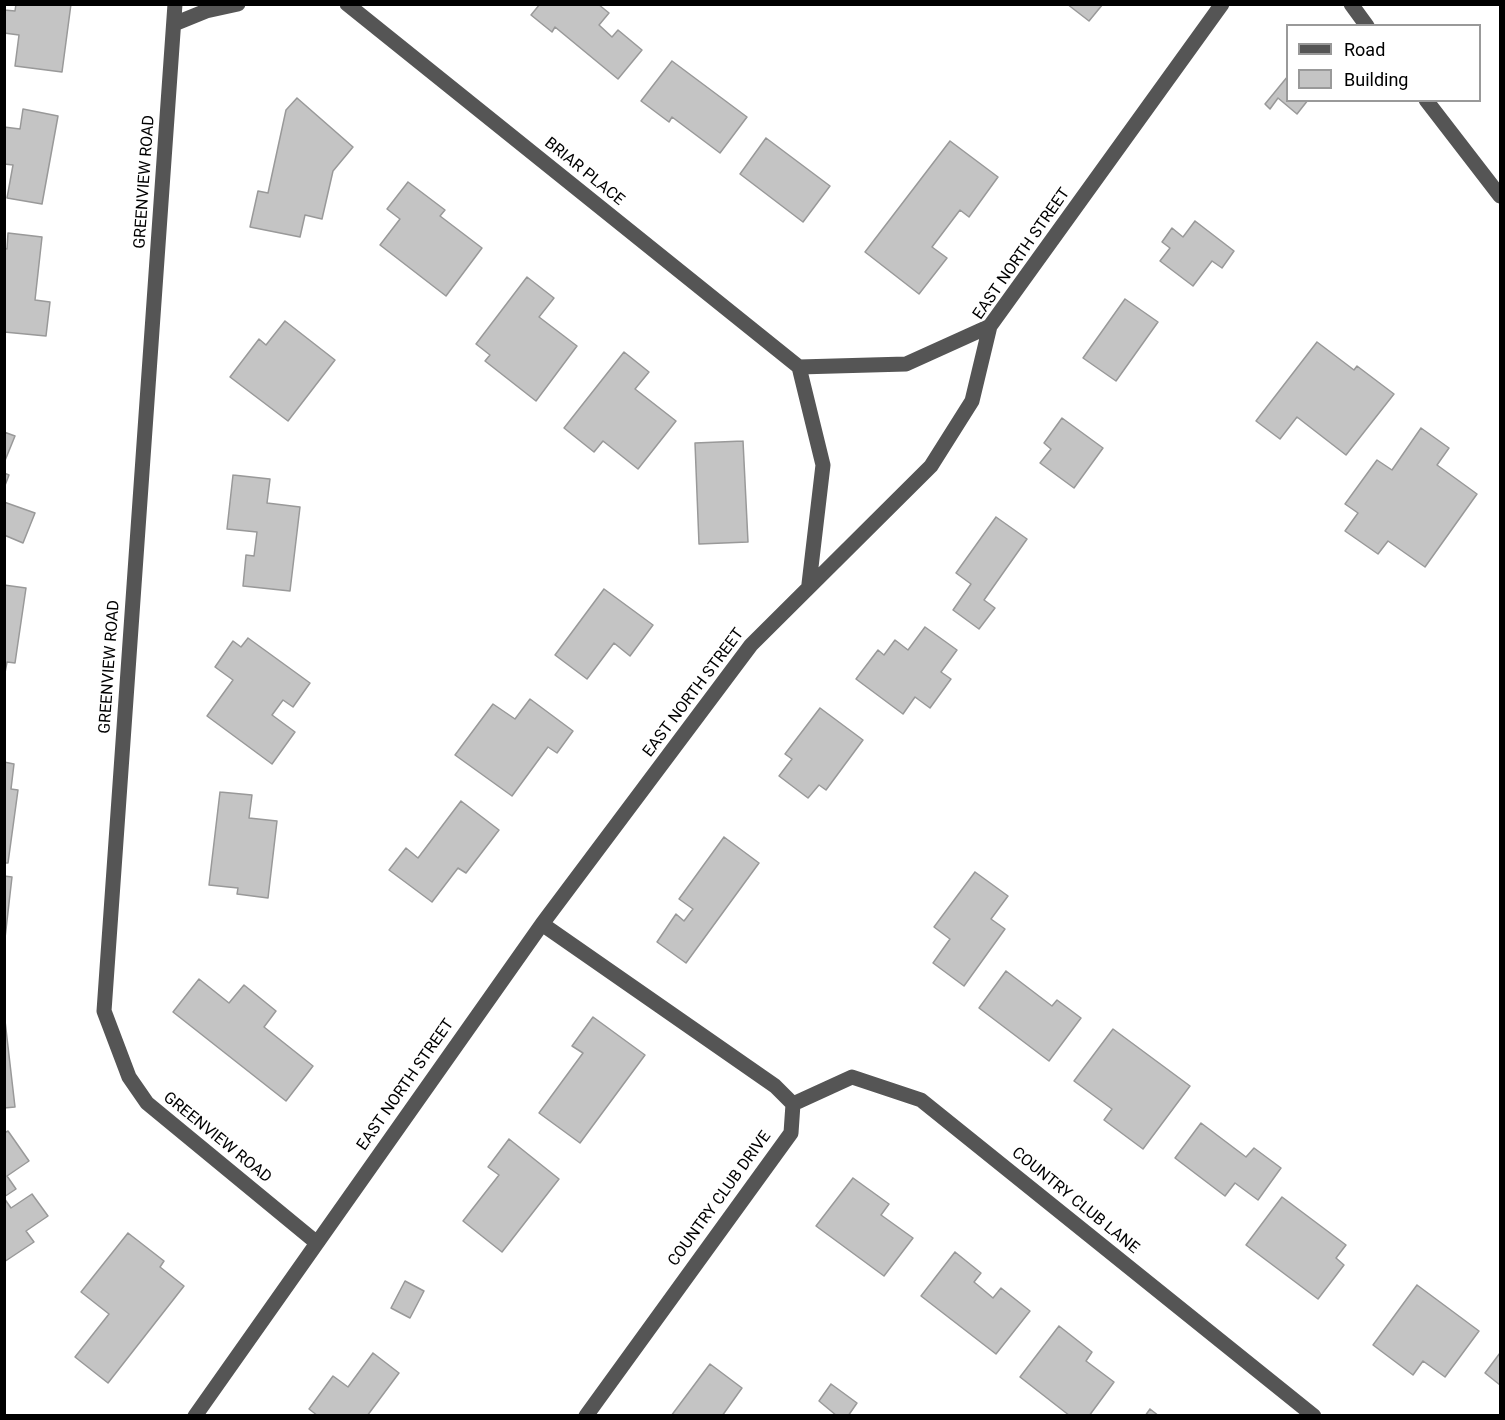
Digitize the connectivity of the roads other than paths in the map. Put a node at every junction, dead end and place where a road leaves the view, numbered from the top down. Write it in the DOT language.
graph roads {
  1 [pos="175,4"];
  2 [pos="238,4"];
  3 [pos="347,4"];
  4 [pos="1222,4"];
  5 [pos="1351,4"];
  6 [pos="174,24"];
  7 [pos="1366,24"];
  8 [pos="1428,102"];
  9 [pos="1500,196"];
  10 [pos="990,326"];
  11 [pos="799,367"];
  12 [pos="809,584"];
  13 [pos="542,924"];
  14 [pos="793,1104"];
  15 [pos="317,1243"];
  16 [pos="195,1416"];
  17 [pos="586,1416"];
  18 [pos="1314,1416"];
  1 -- 6 [label="street, GREENVIEW ROAD"];
  2 -- 6 [label="street"];
  3 -- 11 [label="street, BRIAR PLACE"];
  4 -- 10 [label="street, EAST NORTH STREET"];
  5 -- 7 [label="street"];
  6 -- 15 [label="street, GREENVIEW ROAD"];
  8 -- 9 [label="street"];
  10 -- 11 [label="street"];
  10 -- 12 [label="street, EAST NORTH STREET"];
  11 -- 12 [label="street"];
  12 -- 13 [label="street, EAST NORTH STREET"];
  13 -- 14 [label="street"];
  13 -- 15 [label="street, EAST NORTH STREET"];
  14 -- 17 [label="street, COUNTRY CLUB DRIVE"];
  14 -- 18 [label="street, COUNTRY CLUB LANE"];
  15 -- 16 [label="street, EAST NORTH STREET"];
}
